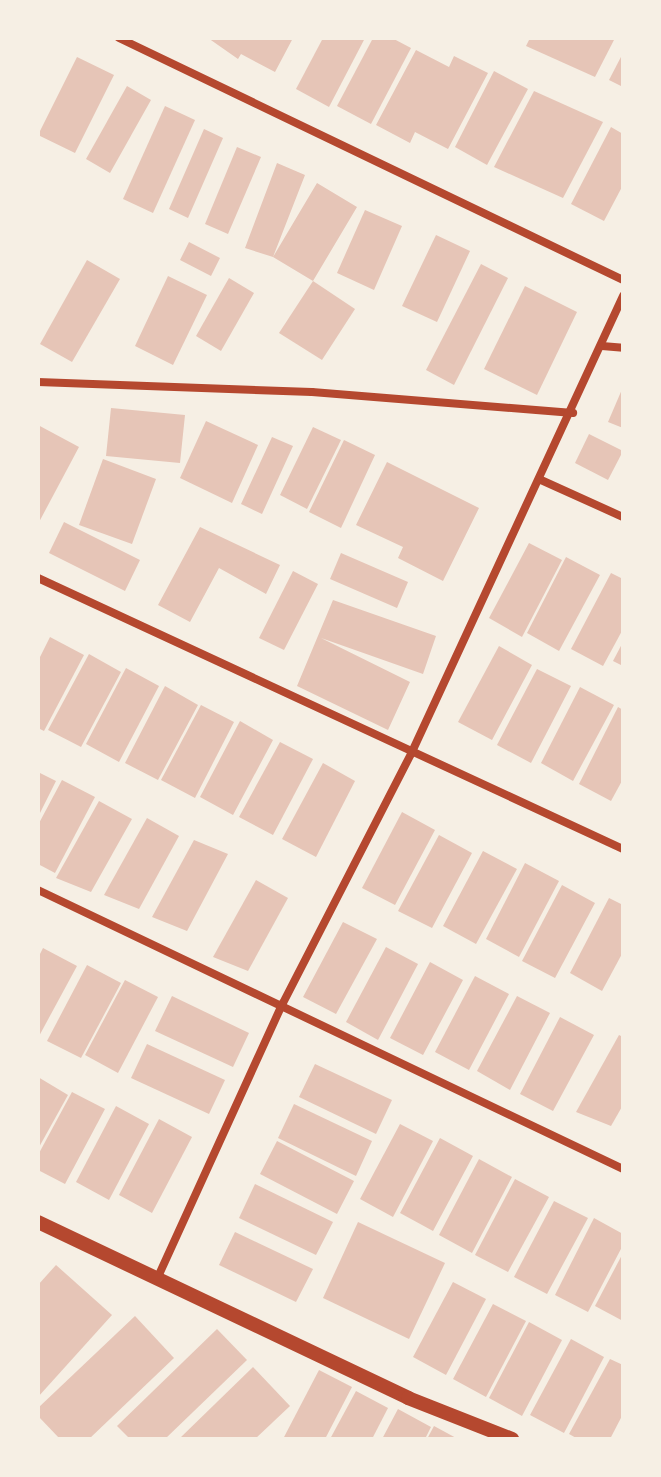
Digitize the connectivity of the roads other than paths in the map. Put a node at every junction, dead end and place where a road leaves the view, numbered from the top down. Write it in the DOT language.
graph roads {
  1 [pos="119,38"];
  2 [pos="623,280"];
  3 [pos="623,296"];
  4 [pos="602,346"];
  5 [pos="623,348"];
  6 [pos="38,382"];
  7 [pos="573,413"];
  8 [pos="541,480"];
  9 [pos="623,517"];
  10 [pos="38,578"];
  11 [pos="411,754"];
  12 [pos="623,849"];
  13 [pos="38,890"];
  14 [pos="283,1003"];
  15 [pos="623,1169"];
  16 [pos="38,1222"];
  17 [pos="157,1279"];
  18 [pos="512,1439"];
  1 -- 2 [label="street"];
  3 -- 4 [label="street"];
  4 -- 5 [label="street"];
  4 -- 7 [label="street"];
  6 -- 7 [label="street"];
  7 -- 8 [label="street"];
  8 -- 9 [label="street"];
  8 -- 11 [label="street"];
  10 -- 11 [label="street"];
  11 -- 12 [label="street"];
  11 -- 14 [label="street"];
  13 -- 14 [label="street"];
  14 -- 15 [label="street"];
  14 -- 17 [label="street"];
  16 -- 17 [label="street"];
  17 -- 18 [label="street"];
}
